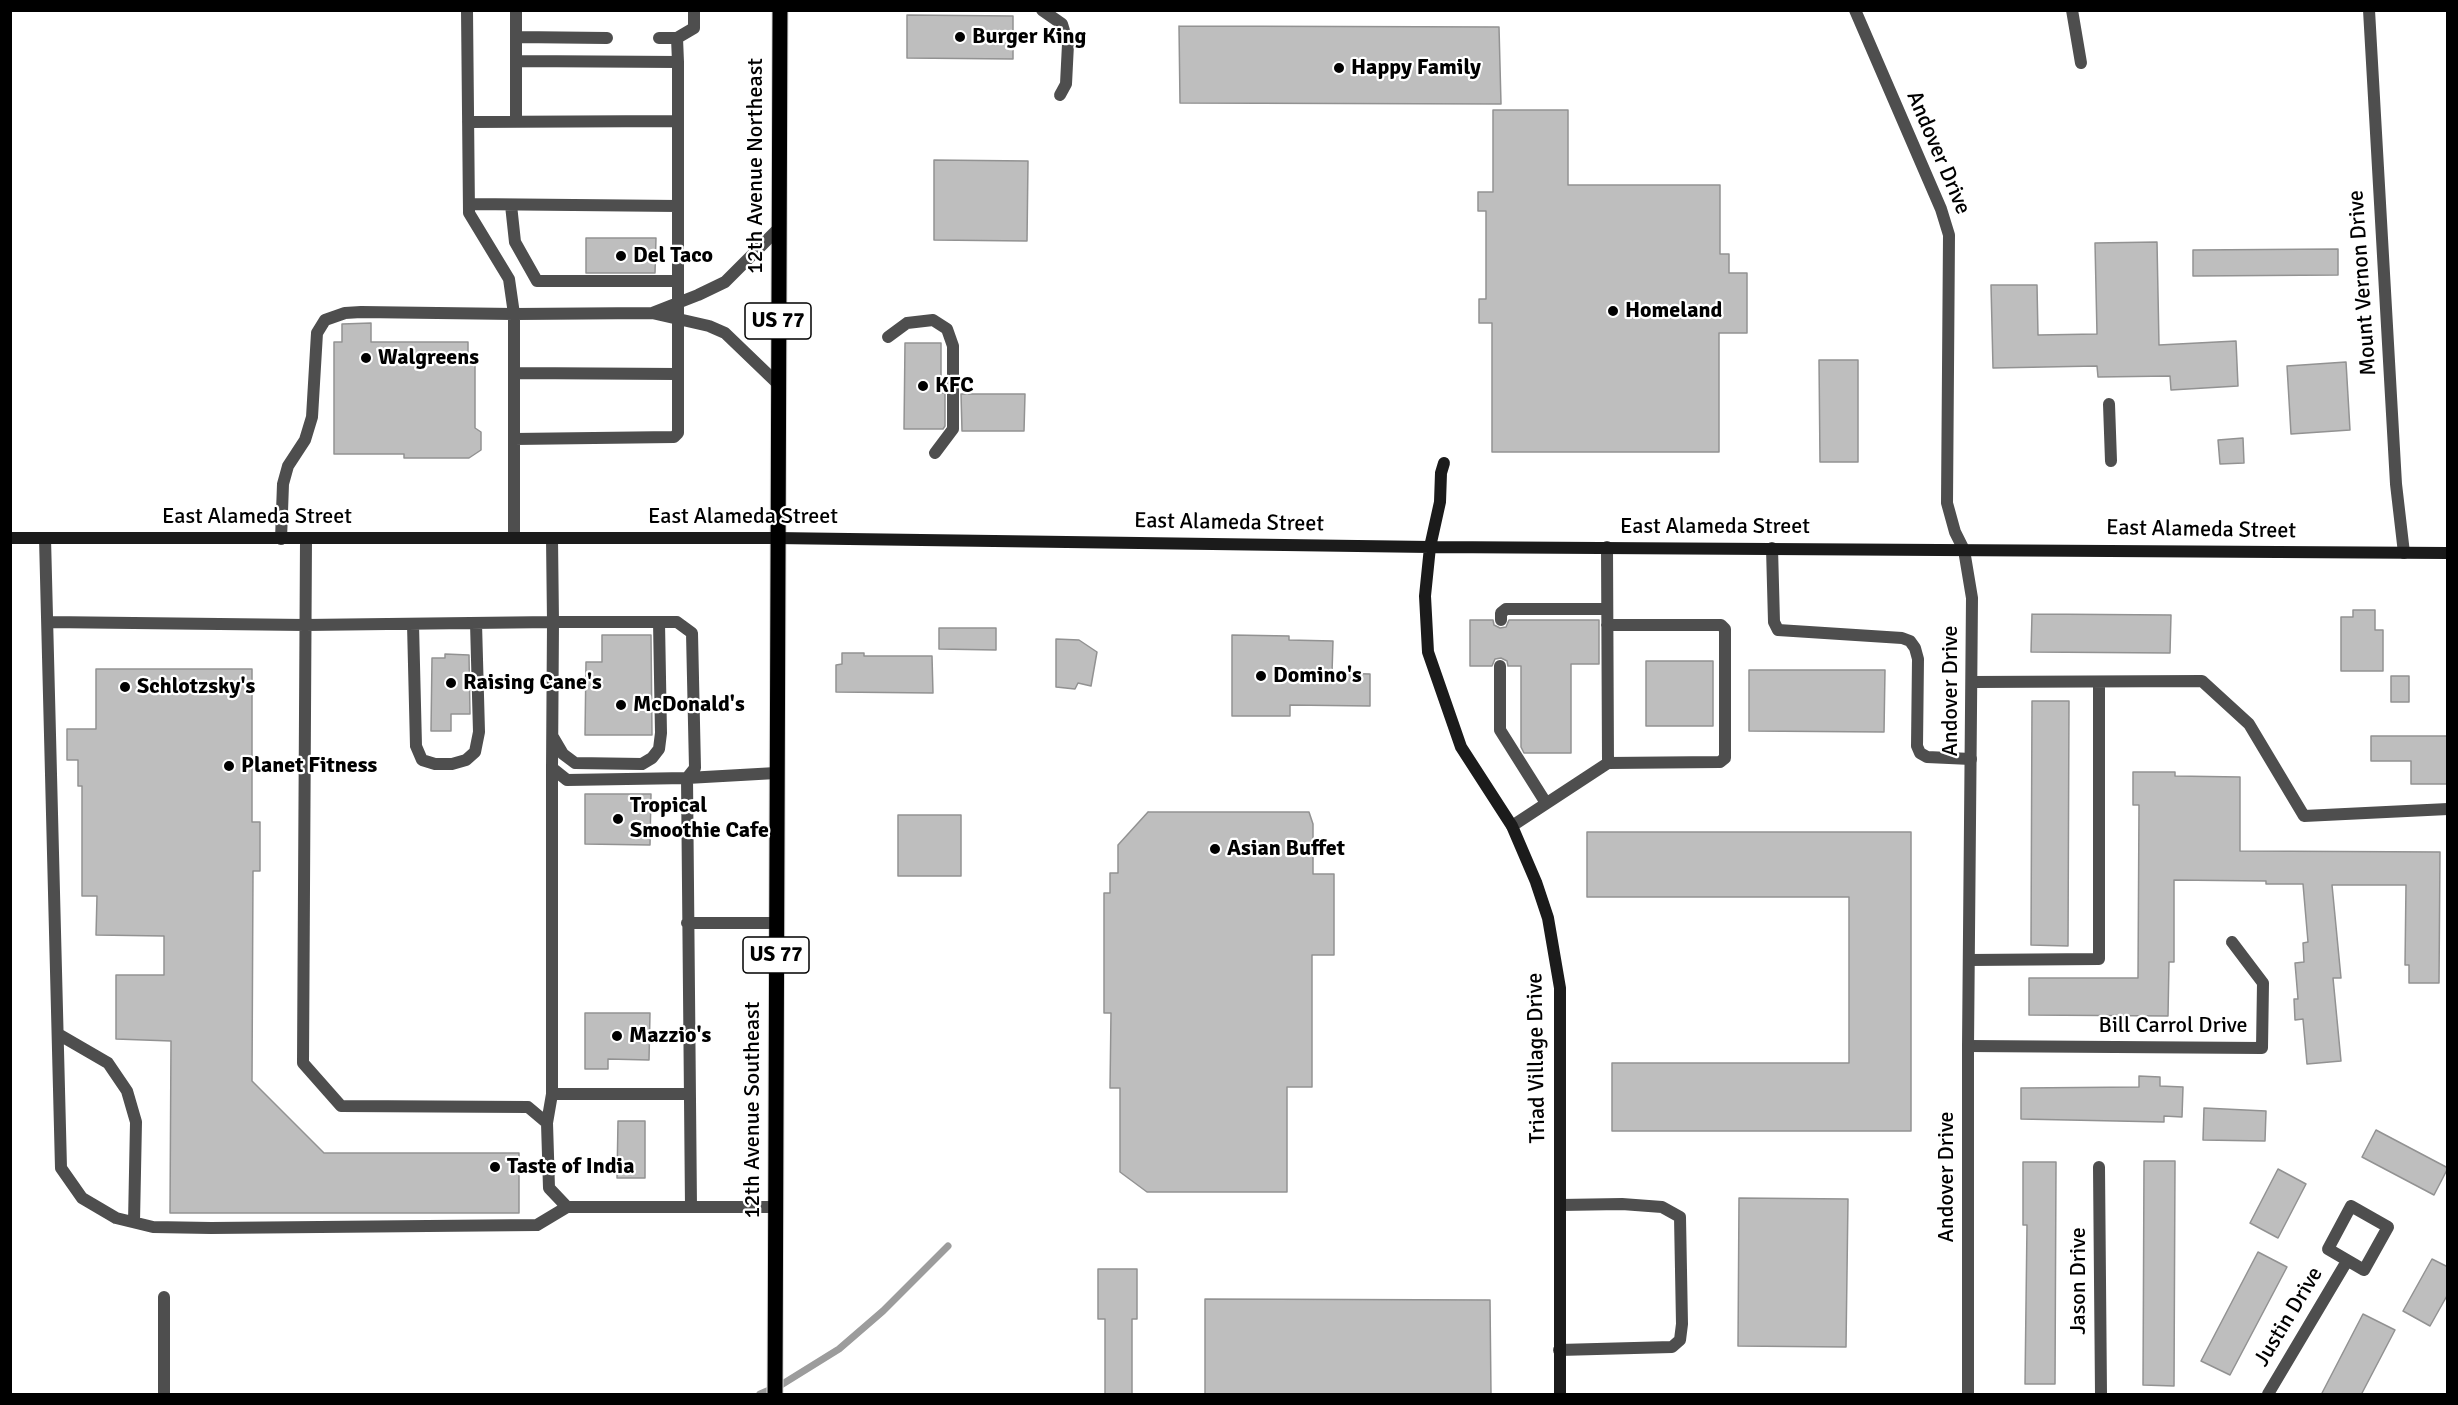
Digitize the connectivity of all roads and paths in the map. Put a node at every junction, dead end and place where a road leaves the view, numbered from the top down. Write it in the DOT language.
graph roads {
  1 [pos="467,10"];
  2 [pos="516,10"];
  3 [pos="694,10"];
  4 [pos="780,10"];
  5 [pos="1042,10"];
  6 [pos="1855,10"];
  7 [pos="2072,10"];
  8 [pos="2369,10"];
  9 [pos="516,37"];
  10 [pos="607,38"];
  11 [pos="658,38"];
  12 [pos="677,38"];
  13 [pos="516,61"];
  14 [pos="678,62"];
  15 [pos="2081,63"];
  16 [pos="1060,95"];
  17 [pos="678,121"];
  18 [pos="468,122"];
  19 [pos="516,122"];
  20 [pos="469,204"];
  21 [pos="512,205"];
  22 [pos="678,206"];
  23 [pos="778,229"];
  24 [pos="678,281"];
  25 [pos="678,303"];
  26 [pos="652,313"];
  27 [pos="514,314"];
  28 [pos="678,318"];
  29 [pos="888,337"];
  30 [pos="514,373"];
  31 [pos="678,374"];
  32 [pos="777,383"];
  33 [pos="2109,404"];
  34 [pos="514,439"];
  35 [pos="935,453"];
  36 [pos="2111,461"];
  37 [pos="1444,463"];
  38 [pos="10,538"];
  39 [pos="45,538"];
  40 [pos="514,538"];
  41 [pos="552,538"];
  42 [pos="776,538"];
  43 [pos="281,539"];
  44 [pos="306,539"];
  45 [pos="1430,547"];
  46 [pos="1607,547"];
  47 [pos="1772,548"];
  48 [pos="1964,549"];
  49 [pos="2404,553"];
  50 [pos="2448,553"];
  51 [pos="1607,609"];
  52 [pos="1501,616"];
  53 [pos="48,622"];
  54 [pos="553,622"];
  55 [pos="659,622"];
  56 [pos="476,623"];
  57 [pos="413,624"];
  58 [pos="305,625"];
  59 [pos="1607,625"];
  60 [pos="1500,666"];
  61 [pos="1972,682"];
  62 [pos="2099,682"];
  63 [pos="552,736"];
  64 [pos="1971,759"];
  65 [pos="1608,763"];
  66 [pos="552,768"];
  67 [pos="776,773"];
  68 [pos="687,778"];
  69 [pos="1546,803"];
  70 [pos="2448,809"];
  71 [pos="1512,826"];
  72 [pos="687,923"];
  73 [pos="776,923"];
  74 [pos="2232,942"];
  75 [pos="1969,960"];
  76 [pos="58,1034"];
  77 [pos="1968,1046"];
  78 [pos="552,1094"];
  79 [pos="690,1094"];
  80 [pos="547,1123"];
  81 [pos="2099,1167"];
  82 [pos="1560,1204"];
  83 [pos="567,1207"];
  84 [pos="691,1207"];
  85 [pos="776,1207"];
  86 [pos="134,1222"];
  87 [pos="2347,1261"];
  88 [pos="164,1297"];
  89 [pos="1559,1350"];
  90 [pos="164,1395"];
  91 [pos="775,1395"];
  92 [pos="1560,1395"];
  93 [pos="1968,1395"];
  94 [pos="2101,1395"];
  95 [pos="2268,1395"];
  1 -- 18 [label="street"];
  2 -- 9 [label="street"];
  3 -- 12 [label="street"];
  4 -- 23 [label="main road, 12th Avenue Northeast / US 77"];
  5 -- 16 [label="street"];
  6 -- 48 [label="street, Andover Drive"];
  7 -- 15 [label="street"];
  8 -- 49 [label="street, Mount Vernon Drive"];
  9 -- 10 [label="street"];
  9 -- 13 [label="street"];
  11 -- 12 [label="street"];
  12 -- 14 [label="street"];
  13 -- 14 [label="street"];
  13 -- 19 [label="street"];
  14 -- 17 [label="street"];
  17 -- 19 [label="street"];
  17 -- 22 [label="street"];
  18 -- 19 [label="street"];
  18 -- 20 [label="street"];
  20 -- 21 [label="street"];
  20 -- 27 [label="street"];
  21 -- 22 [label="street"];
  21 -- 24 [label="street"];
  22 -- 24 [label="street"];
  23 -- 25 [label="street"];
  23 -- 32 [label="main road, 12th Avenue Northeast / US 77"];
  24 -- 25 [label="street"];
  25 -- 26 [label="street"];
  25 -- 28 [label="street"];
  26 -- 27 [label="street"];
  26 -- 28 [label="street"];
  27 -- 30 [label="street"];
  27 -- 43 [label="street"];
  28 -- 31 [label="street"];
  28 -- 32 [label="street"];
  29 -- 35 [label="street"];
  30 -- 31 [label="street"];
  30 -- 34 [label="street"];
  31 -- 34 [label="street"];
  32 -- 42 [label="main road, 12th Avenue Northeast / US 77"];
  33 -- 36 [label="street"];
  34 -- 40 [label="street"];
  37 -- 45 [label="street, Triad Village Drive"];
  38 -- 39 [label="street, East Alameda Street"];
  39 -- 43 [label="street, East Alameda Street"];
  39 -- 53 [label="street"];
  40 -- 41 [label="street, East Alameda Street"];
  40 -- 44 [label="street, East Alameda Street"];
  41 -- 42 [label="street, East Alameda Street"];
  41 -- 54 [label="street"];
  42 -- 45 [label="street, East Alameda Street"];
  42 -- 67 [label="main road, 12th Avenue Southeast / US 77"];
  43 -- 44 [label="street, East Alameda Street"];
  44 -- 58 [label="street"];
  45 -- 46 [label="street, East Alameda Street"];
  45 -- 71 [label="street, Triad Village Drive"];
  46 -- 47 [label="street, East Alameda Street"];
  46 -- 51 [label="street"];
  47 -- 48 [label="street, East Alameda Street"];
  47 -- 64 [label="street"];
  48 -- 49 [label="street, East Alameda Street"];
  48 -- 61 [label="street, Andover Drive"];
  49 -- 50 [label="street, East Alameda Street"];
  51 -- 52 [label="street"];
  51 -- 59 [label="street"];
  53 -- 58 [label="street"];
  53 -- 76 [label="street"];
  54 -- 55 [label="street"];
  54 -- 56 [label="street"];
  54 -- 63 [label="street"];
  55 -- 63 [label="street"];
  55 -- 68 [label="street"];
  56 -- 57 [label="street"];
  56 -- 57 [label="street"];
  57 -- 58 [label="street"];
  58 -- 80 [label="street"];
  59 -- 65 [label="street"];
  59 -- 65 [label="street"];
  60 -- 69 [label="street"];
  61 -- 62 [label="street"];
  61 -- 64 [label="street, Andover Drive"];
  62 -- 70 [label="street"];
  62 -- 75 [label="street"];
  63 -- 66 [label="street"];
  64 -- 75 [label="street, Andover Drive"];
  65 -- 69 [label="street"];
  66 -- 68 [label="street"];
  66 -- 78 [label="street"];
  67 -- 68 [label="street"];
  67 -- 73 [label="main road, 12th Avenue Southeast / US 77"];
  68 -- 72 [label="street"];
  69 -- 71 [label="street"];
  71 -- 82 [label="street, Triad Village Drive"];
  72 -- 73 [label="street"];
  72 -- 79 [label="street"];
  73 -- 85 [label="main road, 12th Avenue Southeast / US 77"];
  74 -- 77 [label="street, Bill Carrol Drive"];
  75 -- 77 [label="street, Andover Drive"];
  76 -- 86 [label="street"];
  76 -- 86 [label="street"];
  77 -- 93 [label="street, Andover Drive"];
  78 -- 79 [label="street"];
  78 -- 80 [label="street"];
  79 -- 84 [label="street"];
  80 -- 83 [label="street"];
  81 -- 94 [label="street, Jason Drive"];
  82 -- 89 [label="street, Triad Village Drive"];
  82 -- 89 [label="street"];
  83 -- 84 [label="street"];
  83 -- 86 [label="street"];
  84 -- 85 [label="street"];
  85 -- 91 [label="main road, 12th Avenue Southeast / US 77"];
  87 -- 87 [label="street, Justin Drive"];
  87 -- 95 [label="street, Justin Drive"];
  88 -- 90 [label="street"];
  89 -- 92 [label="street, Triad Village Drive"];
}
